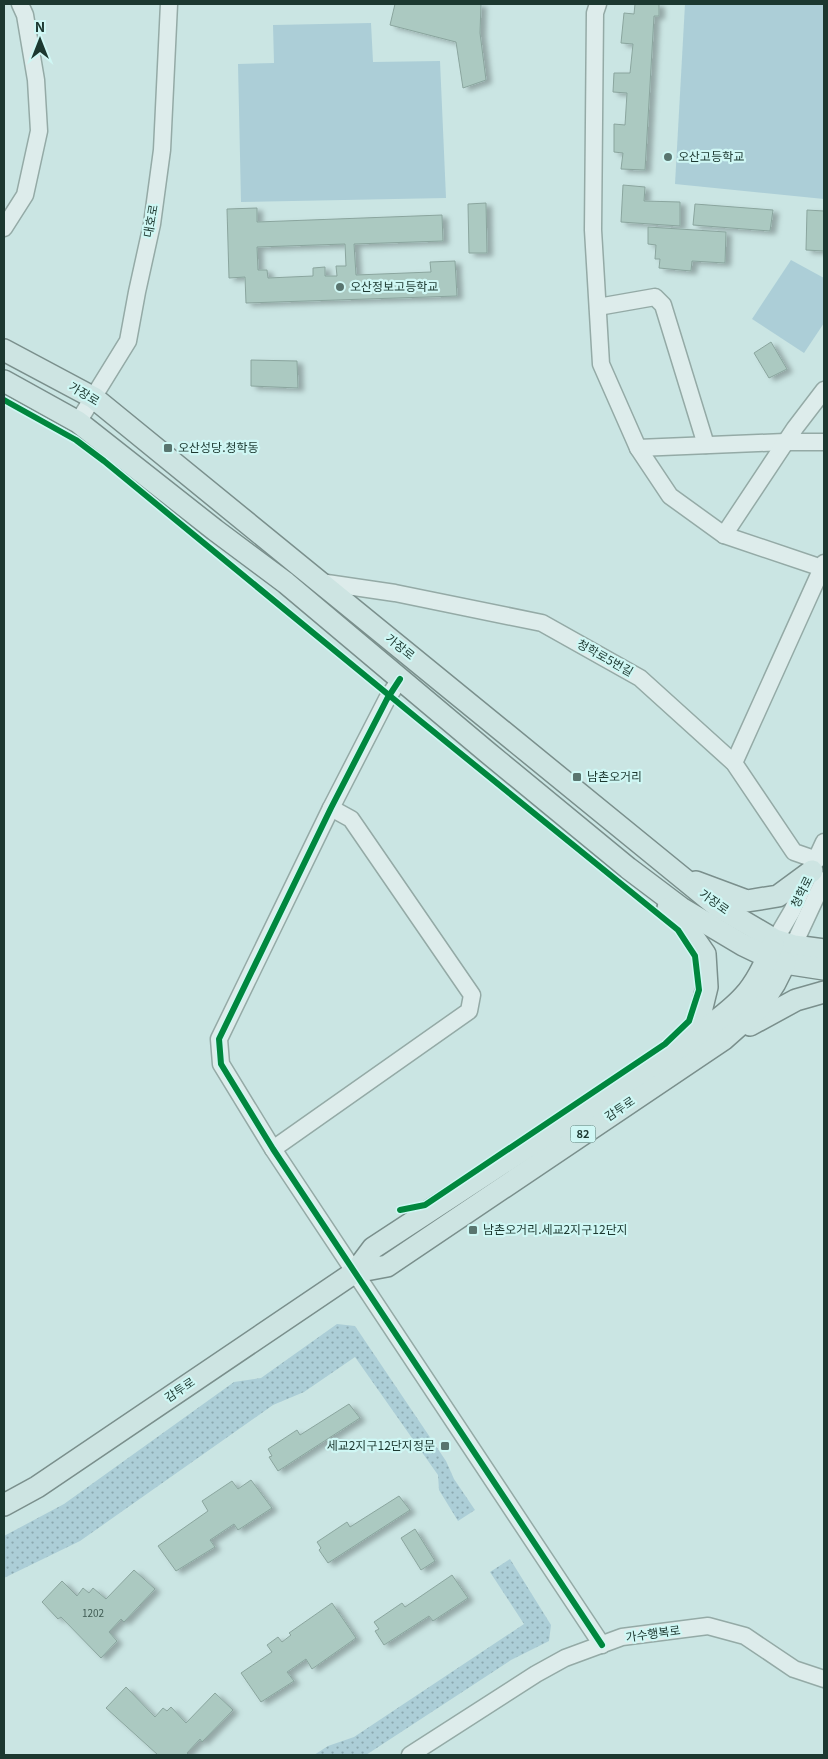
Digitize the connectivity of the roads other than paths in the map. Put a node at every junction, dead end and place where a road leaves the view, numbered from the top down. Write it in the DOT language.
graph roads {
  1 [pos="20,4"];
  2 [pos="169,4"];
  3 [pos="598,4"];
  4 [pos="4,228"];
  5 [pos="598,307"];
  6 [pos="4,350"];
  7 [pos="4,381"];
  8 [pos="824,390"];
  9 [pos="94,398"];
  10 [pos="78,422"];
  11 [pos="786,442"];
  12 [pos="824,442"];
  13 [pos="706,445"];
  14 [pos="638,448"];
  15 [pos="724,535"];
  16 [pos="824,567"];
  17 [pos="320,582"];
  18 [pos="400,679"];
  19 [pos="734,763"];
  20 [pos="331,808"];
  21 [pos="824,842"];
  22 [pos="663,863"];
  23 [pos="628,868"];
  24 [pos="817,870"];
  25 [pos="824,950"];
  26 [pos="781,952"];
  27 [pos="824,969"];
  28 [pos="824,992"];
  29 [pos="724,1039"];
  30 [pos="686,1043"];
  31 [pos="273,1149"];
  32 [pos="355,1272"];
  33 [pos="4,1505"];
  34 [pos="602,1645"];
  35 [pos="824,1679"];
  36 [pos="410,1755"];
  1 -- 4 [label="street"];
  2 -- 9 [label="street, 대호로"];
  3 -- 5 [label="street"];
  5 -- 13 [label="street"];
  5 -- 14 [label="street"];
  6 -- 9 [label="main road, 가장로"];
  7 -- 10 [label="main road, 가장로"];
  8 -- 11 [label="street"];
  9 -- 10 [label="street, 대호로"];
  9 -- 17 [label="main road, 가장로"];
  10 -- 18 [label="main road, 가장로"];
  11 -- 12 [label="street"];
  11 -- 13 [label="street"];
  11 -- 15 [label="street"];
  13 -- 14 [label="street"];
  14 -- 15 [label="street"];
  15 -- 16 [label="street"];
  16 -- 19 [label="street"];
  17 -- 19 [label="street, 청학로5번길"];
  17 -- 22 [label="main road, 가장로"];
  18 -- 20 [label="street"];
  18 -- 23 [label="main road, 가장로"];
  19 -- 24 [label="street, 청학로5번길"];
  20 -- 31 [label="street"];
  20 -- 31 [label="street"];
  21 -- 24 [label="street, 청학로"];
  22 -- 24 [label="main road"];
  22 -- 26 [label="main road, 가장로"];
  23 -- 26 [label="main road, 가장로"];
  23 -- 30 [label="main road"];
  24 -- 26 [label="street, 청학로"];
  25 -- 26 [label="main road"];
  26 -- 27 [label="main road"];
  26 -- 29 [label="main road, 감투로 / 82"];
  26 -- 30 [label="main road, 감투로"];
  28 -- 29 [label="main road"];
  29 -- 32 [label="main road, 감투로 / 82"];
  30 -- 32 [label="main road, 감투로"];
  31 -- 32 [label="street"];
  32 -- 33 [label="main road, 감투로"];
  32 -- 34 [label="street"];
  34 -- 35 [label="street, 가수행복로"];
  34 -- 36 [label="street, 가수행복로"];
}
